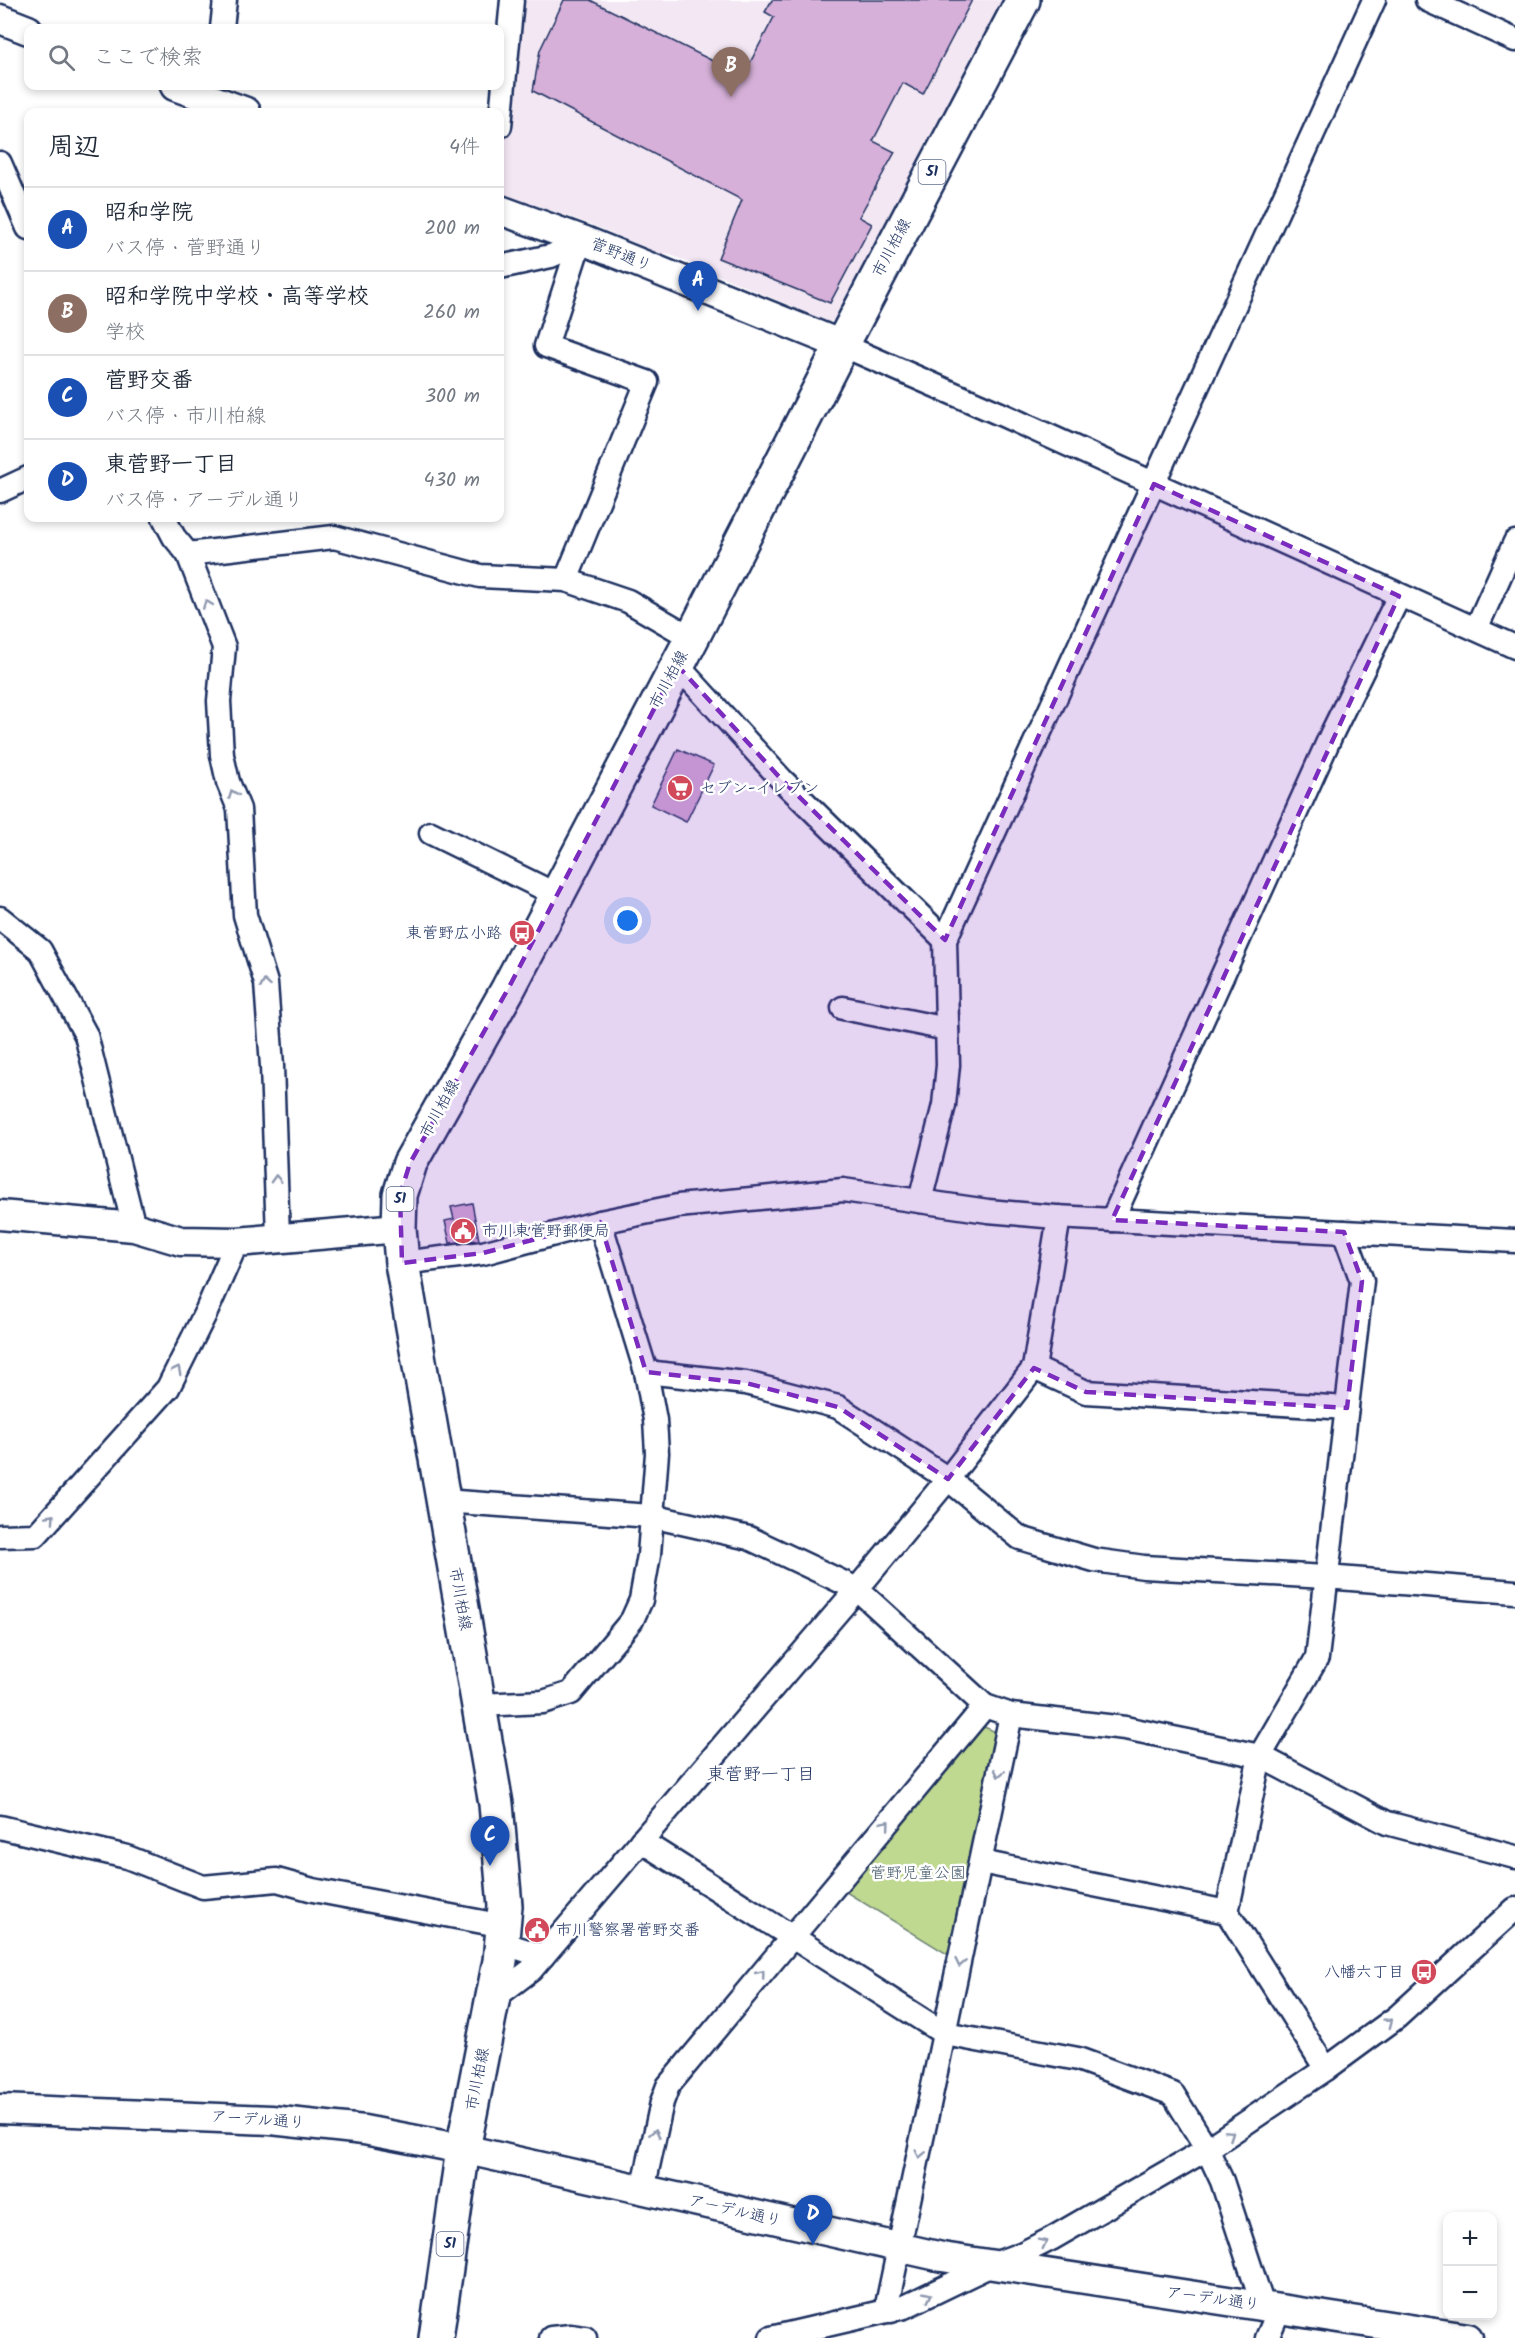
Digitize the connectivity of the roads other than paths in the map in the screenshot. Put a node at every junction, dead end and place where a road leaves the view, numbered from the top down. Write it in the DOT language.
graph roads {
  1 [pos="225,0"];
  2 [pos="512,0"];
  3 [pos="1023,0"];
  4 [pos="1374,0"];
  5 [pos="1427,0"];
  6 [pos="0,19"];
  7 [pos="222,24"];
  8 [pos="24,28"];
  9 [pos="1515,40"];
  10 [pos="504,84"];
  11 [pos="188,90"];
  12 [pos="503,90"];
  13 [pos="214,99"];
  14 [pos="236,108"];
  15 [pos="502,108"];
  16 [pos="0,163"];
  17 [pos="504,212"];
  18 [pos="24,219"];
  19 [pos="582,242"];
  20 [pos="504,266"];
  21 [pos="842,345"];
  22 [pos="24,479"];
  23 [pos="1154,484"];
  24 [pos="0,491"];
  25 [pos="166,522"];
  26 [pos="336,527"];
  27 [pos="1515,542"];
  28 [pos="188,555"];
  29 [pos="566,580"];
  30 [pos="1399,596"];
  31 [pos="1476,629"];
  32 [pos="1515,647"];
  33 [pos="684,651"];
  34 [pos="431,833"];
  35 [pos="557,895"];
  36 [pos="0,918"];
  37 [pos="945,940"];
  38 [pos="843,1008"];
  39 [pos="947,1029"];
  40 [pos="920,1201"];
  41 [pos="0,1215"];
  42 [pos="1059,1217"];
  43 [pos="1112,1220"];
  44 [pos="600,1222"];
  45 [pos="134,1227"];
  46 [pos="399,1228"];
  47 [pos="1344,1232"];
  48 [pos="278,1237"];
  49 [pos="1515,1241"];
  50 [pos="237,1242"];
  51 [pos="402,1263"];
  52 [pos="1034,1368"];
  53 [pos="645,1372"];
  54 [pos="1347,1408"];
  55 [pos="948,1479"];
  56 [pos="443,1501"];
  57 [pos="651,1516"];
  58 [pos="0,1536"];
  59 [pos="1326,1577"];
  60 [pos="856,1589"];
  61 [pos="1515,1592"];
  62 [pos="479,1705"];
  63 [pos="985,1706"];
  64 [pos="1011,1715"];
  65 [pos="1260,1756"];
  66 [pos="0,1827"];
  67 [pos="641,1841"];
  68 [pos="1515,1857"];
  69 [pos="981,1862"];
  70 [pos="1515,1910"];
  71 [pos="1227,1912"];
  72 [pos="503,1934"];
  73 [pos="792,1936"];
  74 [pos="543,1956"];
  75 [pos="494,1998"];
  76 [pos="945,2034"];
  77 [pos="1326,2069"];
  78 [pos="0,2109"];
  79 [pos="463,2149"];
  80 [pos="1207,2149"];
  81 [pos="643,2190"];
  82 [pos="900,2249"];
  83 [pos="989,2266"];
  84 [pos="1271,2307"];
  85 [pos="891,2311"];
  86 [pos="436,2338"];
  87 [pos="551,2338"];
  88 [pos="585,2338"];
  89 [pos="771,2338"];
  90 [pos="1267,2338"];
  91 [pos="1468,2338"];
  1 -- 7 [label="street"];
  2 -- 10 [label="street"];
  3 -- 21 [label="main road, 市川柏線 / 51"];
  4 -- 23 [label="street"];
  5 -- 9 [label="street"];
  6 -- 8 [label="street"];
  11 -- 13 [label="street"];
  12 -- 15 [label="street"];
  13 -- 14 [label="street"];
  16 -- 18 [label="street"];
  17 -- 19 [label="street, 菅野通り"];
  19 -- 20 [label="street"];
  19 -- 21 [label="street, 菅野通り"];
  19 -- 29 [label="street"];
  21 -- 23 [label="street"];
  21 -- 33 [label="main road, 市川柏線 / 51"];
  22 -- 24 [label="street"];
  23 -- 30 [label="street"];
  23 -- 37 [label="street"];
  25 -- 28 [label="street"];
  26 -- 28 [label="street"];
  26 -- 29 [label="street"];
  27 -- 31 [label="street"];
  48 -- 28 [label="street, one-way"];
  29 -- 33 [label="street"];
  30 -- 31 [label="street"];
  30 -- 43 [label="street"];
  31 -- 32 [label="street"];
  33 -- 35 [label="main road, 市川柏線 / 51"];
  33 -- 37 [label="street"];
  34 -- 35 [label="street"];
  35 -- 46 [label="main road, 市川柏線 / 51"];
  36 -- 45 [label="street"];
  37 -- 39 [label="street"];
  38 -- 39 [label="street"];
  39 -- 40 [label="street"];
  40 -- 42 [label="street"];
  40 -- 44 [label="street"];
  41 -- 45 [label="street"];
  42 -- 43 [label="street"];
  42 -- 52 [label="street"];
  43 -- 47 [label="street"];
  44 -- 51 [label="street"];
  44 -- 53 [label="street"];
  45 -- 50 [label="street"];
  46 -- 48 [label="street"];
  46 -- 51 [label="main road, 市川柏線 / 51"];
  47 -- 49 [label="street"];
  47 -- 54 [label="street"];
  48 -- 50 [label="street"];
  58 -- 50 [label="street, one-way"];
  51 -- 56 [label="main road, 市川柏線 / 51"];
  52 -- 54 [label="street"];
  52 -- 55 [label="street"];
  53 -- 55 [label="street"];
  53 -- 57 [label="street"];
  54 -- 59 [label="street"];
  55 -- 59 [label="street"];
  55 -- 60 [label="street"];
  56 -- 57 [label="street"];
  56 -- 62 [label="main road, 市川柏線 / 51"];
  57 -- 60 [label="street"];
  57 -- 62 [label="street"];
  59 -- 61 [label="street"];
  59 -- 65 [label="street"];
  60 -- 63 [label="street"];
  60 -- 67 [label="street"];
  62 -- 72 [label="main road, 市川柏線 / 51"];
  63 -- 64 [label="street"];
  73 -- 63 [label="street, one-way"];
  64 -- 65 [label="street"];
  64 -- 69 [label="street, one-way"];
  65 -- 68 [label="street"];
  65 -- 71 [label="street"];
  66 -- 72 [label="street"];
  67 -- 73 [label="street"];
  67 -- 74 [label="street"];
  69 -- 71 [label="street"];
  69 -- 76 [label="street, one-way"];
  77 -- 70 [label="street, one-way"];
  71 -- 77 [label="street"];
  72 -- 74 [label="street"];
  72 -- 75 [label="main road, 市川柏線 / 51"];
  73 -- 76 [label="street"];
  81 -- 73 [label="street, one-way"];
  74 -- 75 [label="street"];
  75 -- 79 [label="main road, 市川柏線 / 51"];
  76 -- 80 [label="street"];
  76 -- 82 [label="street, one-way"];
  80 -- 77 [label="street, one-way"];
  78 -- 79 [label="street, アーデル通り"];
  79 -- 81 [label="street, アーデル通り"];
  79 -- 86 [label="main road, 市川柏線 / 51"];
  83 -- 80 [label="street, one-way"];
  80 -- 84 [label="street"];
  81 -- 82 [label="street, アーデル通り"];
  82 -- 83 [label="street, アーデル通り"];
  82 -- 85 [label="street"];
  83 -- 84 [label="street, アーデル通り"];
  85 -- 83 [label="street, one-way"];
  84 -- 90 [label="street"];
  84 -- 91 [label="street, アーデル通り"];
  85 -- 89 [label="street"];
  87 -- 88 [label="street"];
}
